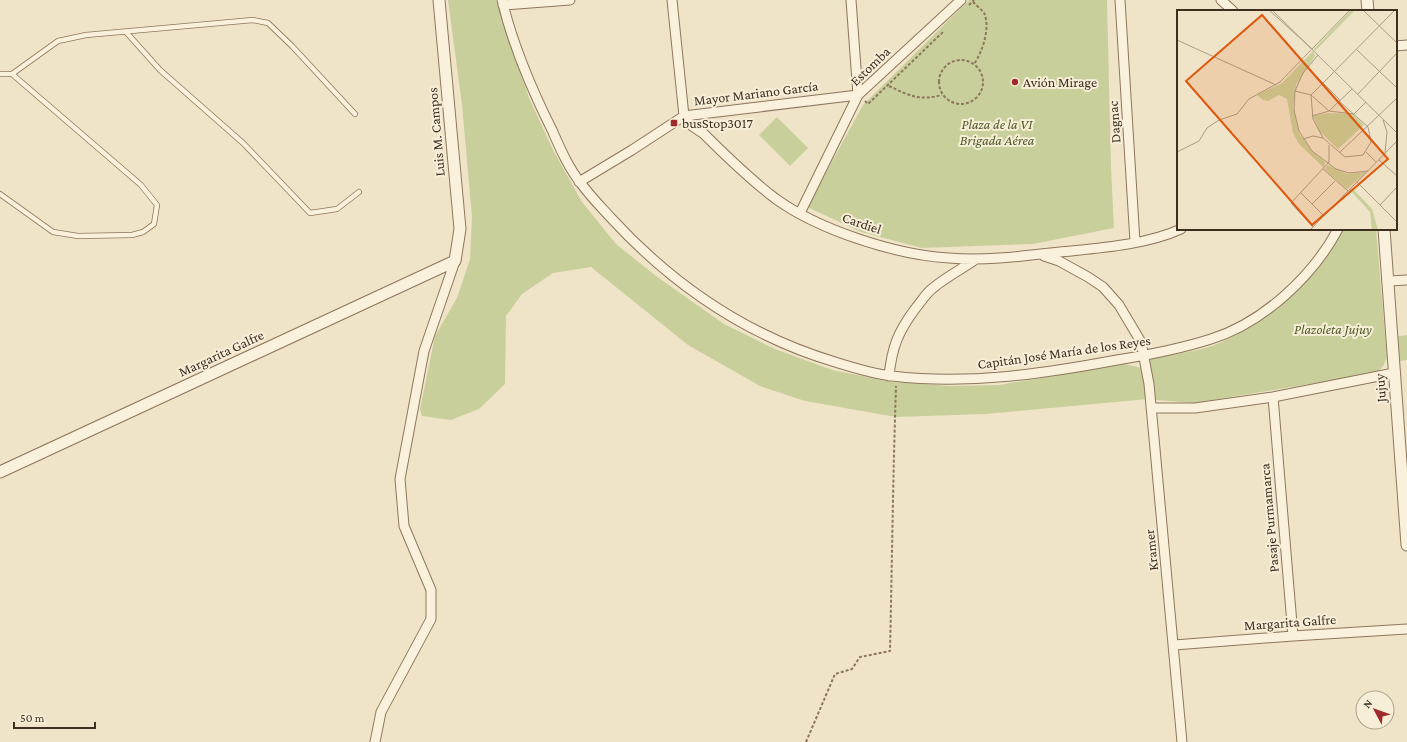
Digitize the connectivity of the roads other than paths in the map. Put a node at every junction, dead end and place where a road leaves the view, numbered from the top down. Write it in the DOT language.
graph roads {
  1 [pos="439,0"];
  2 [pos="570,0"];
  3 [pos="672,0"];
  4 [pos="851,0"];
  5 [pos="961,0"];
  6 [pos="1120,0"];
  7 [pos="1221,0"];
  8 [pos="503,3"];
  9 [pos="1232,10"];
  10 [pos="126,32"];
  11 [pos="1407,45"];
  12 [pos="1397,46"];
  13 [pos="0,74"];
  14 [pos="12,74"];
  15 [pos="858,95"];
  16 [pos="355,114"];
  17 [pos="684,116"];
  18 [pos="579,182"];
  19 [pos="359,192"];
  20 [pos="0,194"];
  21 [pos="800,213"];
  22 [pos="1180,230"];
  23 [pos="1337,230"];
  24 [pos="1384,230"];
  25 [pos="1135,242"];
  26 [pos="1025,256"];
  27 [pos="976,259"];
  28 [pos="456,261"];
  29 [pos="1407,280"];
  30 [pos="1389,282"];
  31 [pos="1143,355"];
  32 [pos="1394,373"];
  33 [pos="893,376"];
  34 [pos="1273,397"];
  35 [pos="1151,408"];
  36 [pos="0,472"];
  37 [pos="1407,545"];
  38 [pos="1407,629"];
  39 [pos="1293,636"];
  40 [pos="1174,645"];
  41 [pos="374,742"];
  42 [pos="1182,742"];
  1 -- 28 [label="street, Luis M. Campos"];
  2 -- 8 [label="street"];
  3 -- 17 [label="street"];
  4 -- 15 [label="street"];
  5 -- 15 [label="street, Estomba"];
  6 -- 25 [label="street, Dagnac"];
  7 -- 9 [label="street"];
  8 -- 18 [label="street, Capitán José María de los Reyes"];
  10 -- 14 [label="lane"];
  10 -- 16 [label="lane"];
  10 -- 19 [label="lane"];
  11 -- 12 [label="street"];
  13 -- 14 [label="lane"];
  14 -- 20 [label="lane"];
  15 -- 17 [label="street, Mayor Mariano García"];
  15 -- 21 [label="street, Estomba"];
  17 -- 18 [label="street, Mayor Mariano García"];
  17 -- 21 [label="street, Cardiel"];
  18 -- 33 [label="street, Capitán José María de los Reyes"];
  21 -- 27 [label="street, Cardiel"];
  22 -- 25 [label="street, Cardiel"];
  23 -- 31 [label="street, Capitán José María de los Reyes"];
  24 -- 30 [label="street, Jujuy"];
  25 -- 26 [label="street, Cardiel"];
  26 -- 27 [label="street, Cardiel"];
  26 -- 31 [label="street, Kramer"];
  27 -- 33 [label="street"];
  28 -- 36 [label="street, Margarita Galfre"];
  28 -- 41 [label="street"];
  29 -- 30 [label="street"];
  30 -- 32 [label="street, Jujuy"];
  31 -- 33 [label="street, Capitán José María de los Reyes"];
  31 -- 35 [label="street, Kramer"];
  32 -- 34 [label="street"];
  32 -- 37 [label="street, Jujuy"];
  34 -- 35 [label="street"];
  34 -- 39 [label="street, Pasaje Purmamarca"];
  35 -- 40 [label="street, Kramer"];
  38 -- 39 [label="street, Margarita Galfre"];
  39 -- 40 [label="street, Margarita Galfre"];
  40 -- 42 [label="street, Kramer"];
}
